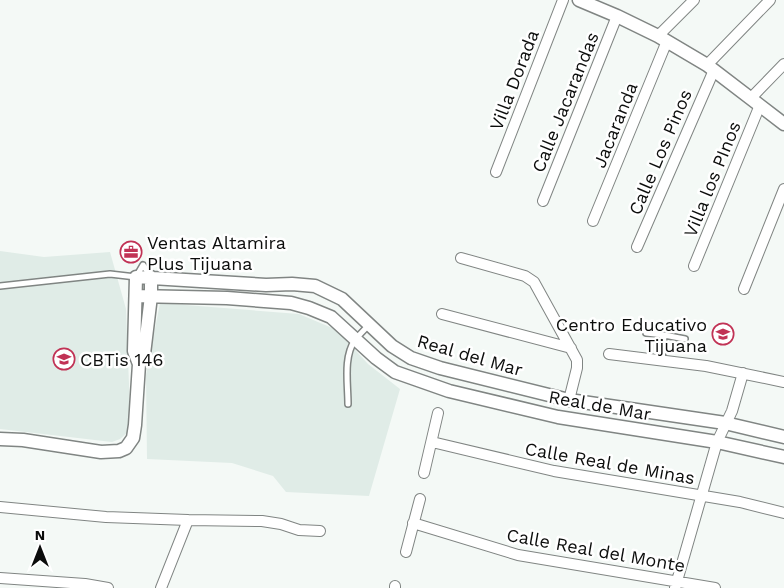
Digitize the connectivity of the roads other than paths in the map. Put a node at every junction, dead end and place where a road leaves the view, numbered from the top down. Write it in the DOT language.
graph roads {
  1 [pos="563,0"];
  2 [pos="579,0"];
  3 [pos="694,0"];
  4 [pos="770,0"];
  5 [pos="600,4"];
  6 [pos="617,16"];
  7 [pos="662,39"];
  8 [pos="784,64"];
  9 [pos="711,67"];
  10 [pos="756,101"];
  11 [pos="784,124"];
  12 [pos="496,172"];
  13 [pos="784,189"];
  14 [pos="543,201"];
  15 [pos="593,221"];
  16 [pos="637,247"];
  17 [pos="461,258"];
  18 [pos="694,266"];
  19 [pos="136,277"];
  20 [pos="151,277"];
  21 [pos="0,286"];
  22 [pos="744,288"];
  23 [pos="136,296"];
  24 [pos="151,296"];
  25 [pos="442,314"];
  26 [pos="369,325"];
  27 [pos="646,333"];
  28 [pos="664,336"];
  29 [pos="355,339"];
  30 [pos="685,339"];
  31 [pos="570,348"];
  32 [pos="609,354"];
  33 [pos="662,360"];
  34 [pos="139,364"];
  35 [pos="743,373"];
  36 [pos="784,382"];
  37 [pos="568,400"];
  38 [pos="348,404"];
  39 [pos="438,413"];
  40 [pos="725,423"];
  41 [pos="784,438"];
  42 [pos="0,439"];
  43 [pos="432,442"];
  44 [pos="717,442"];
  45 [pos="784,457"];
  46 [pos="424,473"];
  47 [pos="700,496"];
  48 [pos="420,499"];
  49 [pos="0,508"];
  50 [pos="784,513"];
  51 [pos="188,520"];
  52 [pos="414,523"];
  53 [pos="320,531"];
  54 [pos="406,552"];
  55 [pos="0,578"];
  56 [pos="676,584"];
  57 [pos="108,588"];
  58 [pos="161,588"];
  59 [pos="715,588"];
  1 -- 12 [label="street, Villa Dorada"];
  2 -- 5 [label="street"];
  3 -- 7 [label="street"];
  4 -- 9 [label="street"];
  5 -- 6 [label="street"];
  6 -- 7 [label="street"];
  6 -- 14 [label="street, Calle Jacarandas"];
  7 -- 9 [label="street"];
  7 -- 15 [label="street, Jacaranda"];
  8 -- 10 [label="street"];
  9 -- 10 [label="street"];
  9 -- 16 [label="street, Calle Los Pinos"];
  10 -- 11 [label="street"];
  10 -- 18 [label="street, Villa los PInos"];
  13 -- 22 [label="street"];
  17 -- 31 [label="street"];
  19 -- 20 [label="street, Real del Mar"];
  19 -- 21 [label="lane"];
  19 -- 23 [label="street"];
  20 -- 24 [label="street"];
  20 -- 26 [label="street, Real del Mar"];
  23 -- 24 [label="street, Real de Mar"];
  23 -- 34 [label="street"];
  24 -- 29 [label="street, Real de Mar"];
  24 -- 34 [label="street"];
  25 -- 31 [label="street"];
  26 -- 29 [label="lane"];
  26 -- 37 [label="street, Real del Mar"];
  27 -- 28 [label="lane"];
  28 -- 30 [label="lane"];
  28 -- 33 [label="lane"];
  29 -- 38 [label="lane"];
  29 -- 44 [label="street, Real de Mar"];
  31 -- 37 [label="street"];
  32 -- 33 [label="street"];
  33 -- 35 [label="street"];
  34 -- 42 [label="street"];
  35 -- 36 [label="street"];
  35 -- 40 [label="street"];
  37 -- 40 [label="street, Real del Mar"];
  39 -- 43 [label="street"];
  40 -- 41 [label="street, Real del Mar"];
  40 -- 44 [label="street"];
  43 -- 46 [label="street"];
  43 -- 47 [label="street, Calle Real de Minas"];
  44 -- 45 [label="street, Real de Mar"];
  44 -- 47 [label="street"];
  47 -- 50 [label="street, Calle Real de Minas"];
  47 -- 56 [label="street"];
  48 -- 52 [label="street"];
  49 -- 51 [label="street"];
  51 -- 53 [label="street"];
  51 -- 58 [label="street"];
  52 -- 54 [label="street"];
  52 -- 56 [label="street, Calle Real del Monte"];
  55 -- 57 [label="street"];
  56 -- 59 [label="street, Calle Real del Monte"];
}
